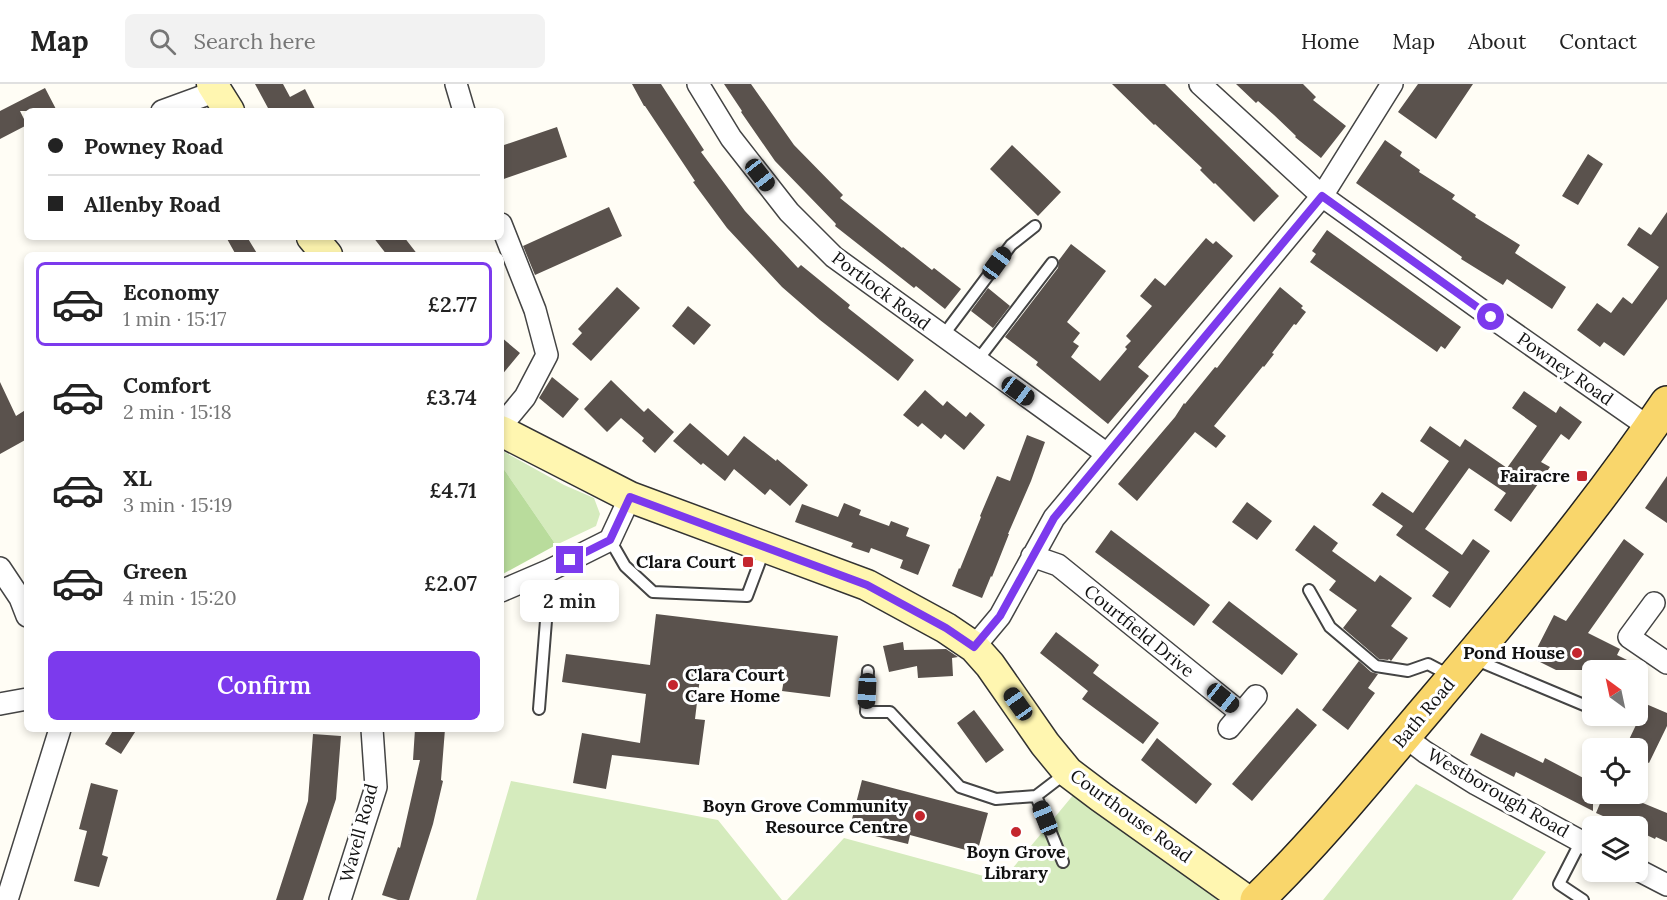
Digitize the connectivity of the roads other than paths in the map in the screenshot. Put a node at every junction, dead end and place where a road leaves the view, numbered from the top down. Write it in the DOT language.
graph roads {
  1 [pos="456,84"];
  2 [pos="698,84"];
  3 [pos="1200,84"];
  4 [pos="1392,84"];
  5 [pos="219,95"];
  6 [pos="173,108"];
  7 [pos="463,108"];
  8 [pos="1322,196"];
  9 [pos="1035,226"];
  10 [pos="504,231"];
  11 [pos="314,240"];
  12 [pos="324,252"];
  13 [pos="1052,263"];
  14 [pos="942,337"];
  15 [pos="977,361"];
  16 [pos="1658,415"];
  17 [pos="504,422"];
  18 [pos="504,432"];
  19 [pos="1107,454"];
  20 [pos="630,497"];
  21 [pos="610,540"];
  22 [pos="765,547"];
  23 [pos="1032,556"];
  24 [pos="0,568"];
  25 [pos="550,570"];
  26 [pos="504,590"];
  27 [pos="1310,590"];
  28 [pos="1654,603"];
  29 [pos="24,608"];
  30 [pos="974,647"];
  31 [pos="1667,663"];
  32 [pos="1462,668"];
  33 [pos="868,671"];
  34 [pos="1256,696"];
  35 [pos="24,700"];
  36 [pos="0,704"];
  37 [pos="1582,704"];
  38 [pos="539,709"];
  39 [pos="59,732"];
  40 [pos="372,732"];
  41 [pos="1404,736"];
  42 [pos="1068,771"];
  43 [pos="1036,796"];
  44 [pos="1582,841"];
  45 [pos="1582,851"];
  46 [pos="1063,862"];
  47 [pos="1648,875"];
  48 [pos="1667,885"];
  49 [pos="8,900"];
  50 [pos="340,900"];
  51 [pos="1246,900"];
  52 [pos="1257,900"];
  53 [pos="1583,900"];
  1 -- 7 [label="street"];
  2 -- 14 [label="street, Portlock Road"];
  3 -- 8 [label="street, Powney Road"];
  4 -- 8 [label="street"];
  5 -- 6 [label="street"];
  8 -- 16 [label="street, Powney Road"];
  8 -- 19 [label="street"];
  9 -- 14 [label="lane"];
  10 -- 17 [label="street"];
  11 -- 12 [label="street"];
  13 -- 15 [label="lane"];
  14 -- 15 [label="street, Portlock Road"];
  15 -- 19 [label="street, Portlock Road"];
  16 -- 32 [label="main road, Bath Road"];
  18 -- 20 [label="street, Courthouse Road"];
  19 -- 23 [label="street"];
  20 -- 21 [label="street"];
  20 -- 22 [label="street, Courthouse Road"];
  21 -- 22 [label="lane"];
  21 -- 25 [label="street"];
  22 -- 30 [label="street, Courthouse Road"];
  23 -- 30 [label="street"];
  23 -- 34 [label="street, Courtfield Drive"];
  24 -- 29 [label="street"];
  25 -- 26 [label="street"];
  25 -- 38 [label="lane"];
  27 -- 32 [label="lane"];
  28 -- 31 [label="street"];
  30 -- 42 [label="street, Courthouse Road"];
  32 -- 37 [label="lane"];
  32 -- 41 [label="main road, Bath Road"];
  33 -- 43 [label="lane"];
  35 -- 36 [label="street"];
  39 -- 49 [label="street"];
  40 -- 50 [label="street, Wavell Road"];
  41 -- 44 [label="street, Westborough Road"];
  41 -- 52 [label="main road, Bath Road"];
  42 -- 43 [label="lane"];
  42 -- 51 [label="street, Courthouse Road"];
  43 -- 46 [label="lane"];
  45 -- 53 [label="lane"];
  47 -- 48 [label="street"];
}
